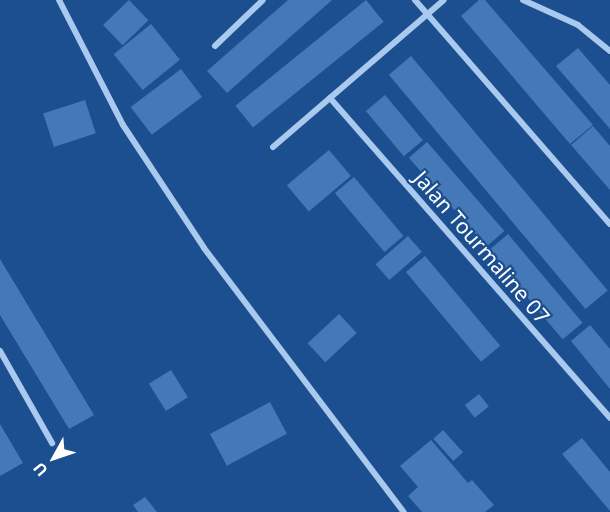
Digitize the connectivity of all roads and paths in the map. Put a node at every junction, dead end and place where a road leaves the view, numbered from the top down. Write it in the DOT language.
graph roads {
  1 [pos="59,0"];
  2 [pos="263,0"];
  3 [pos="415,0"];
  4 [pos="444,0"];
  5 [pos="524,0"];
  6 [pos="428,14"];
  7 [pos="215,46"];
  8 [pos="610,51"];
  9 [pos="330,98"];
  10 [pos="273,147"];
  11 [pos="610,224"];
  12 [pos="0,351"];
  13 [pos="610,418"];
  14 [pos="52,443"];
  15 [pos="404,512"];
  1 -- 15 [label="street"];
  2 -- 7 [label="street"];
  3 -- 6 [label="street"];
  4 -- 6 [label="street"];
  5 -- 8 [label="street"];
  6 -- 9 [label="street"];
  6 -- 11 [label="street"];
  9 -- 10 [label="street"];
  9 -- 13 [label="street, Jalan Tourmaline 07"];
  12 -- 14 [label="street"];
}
